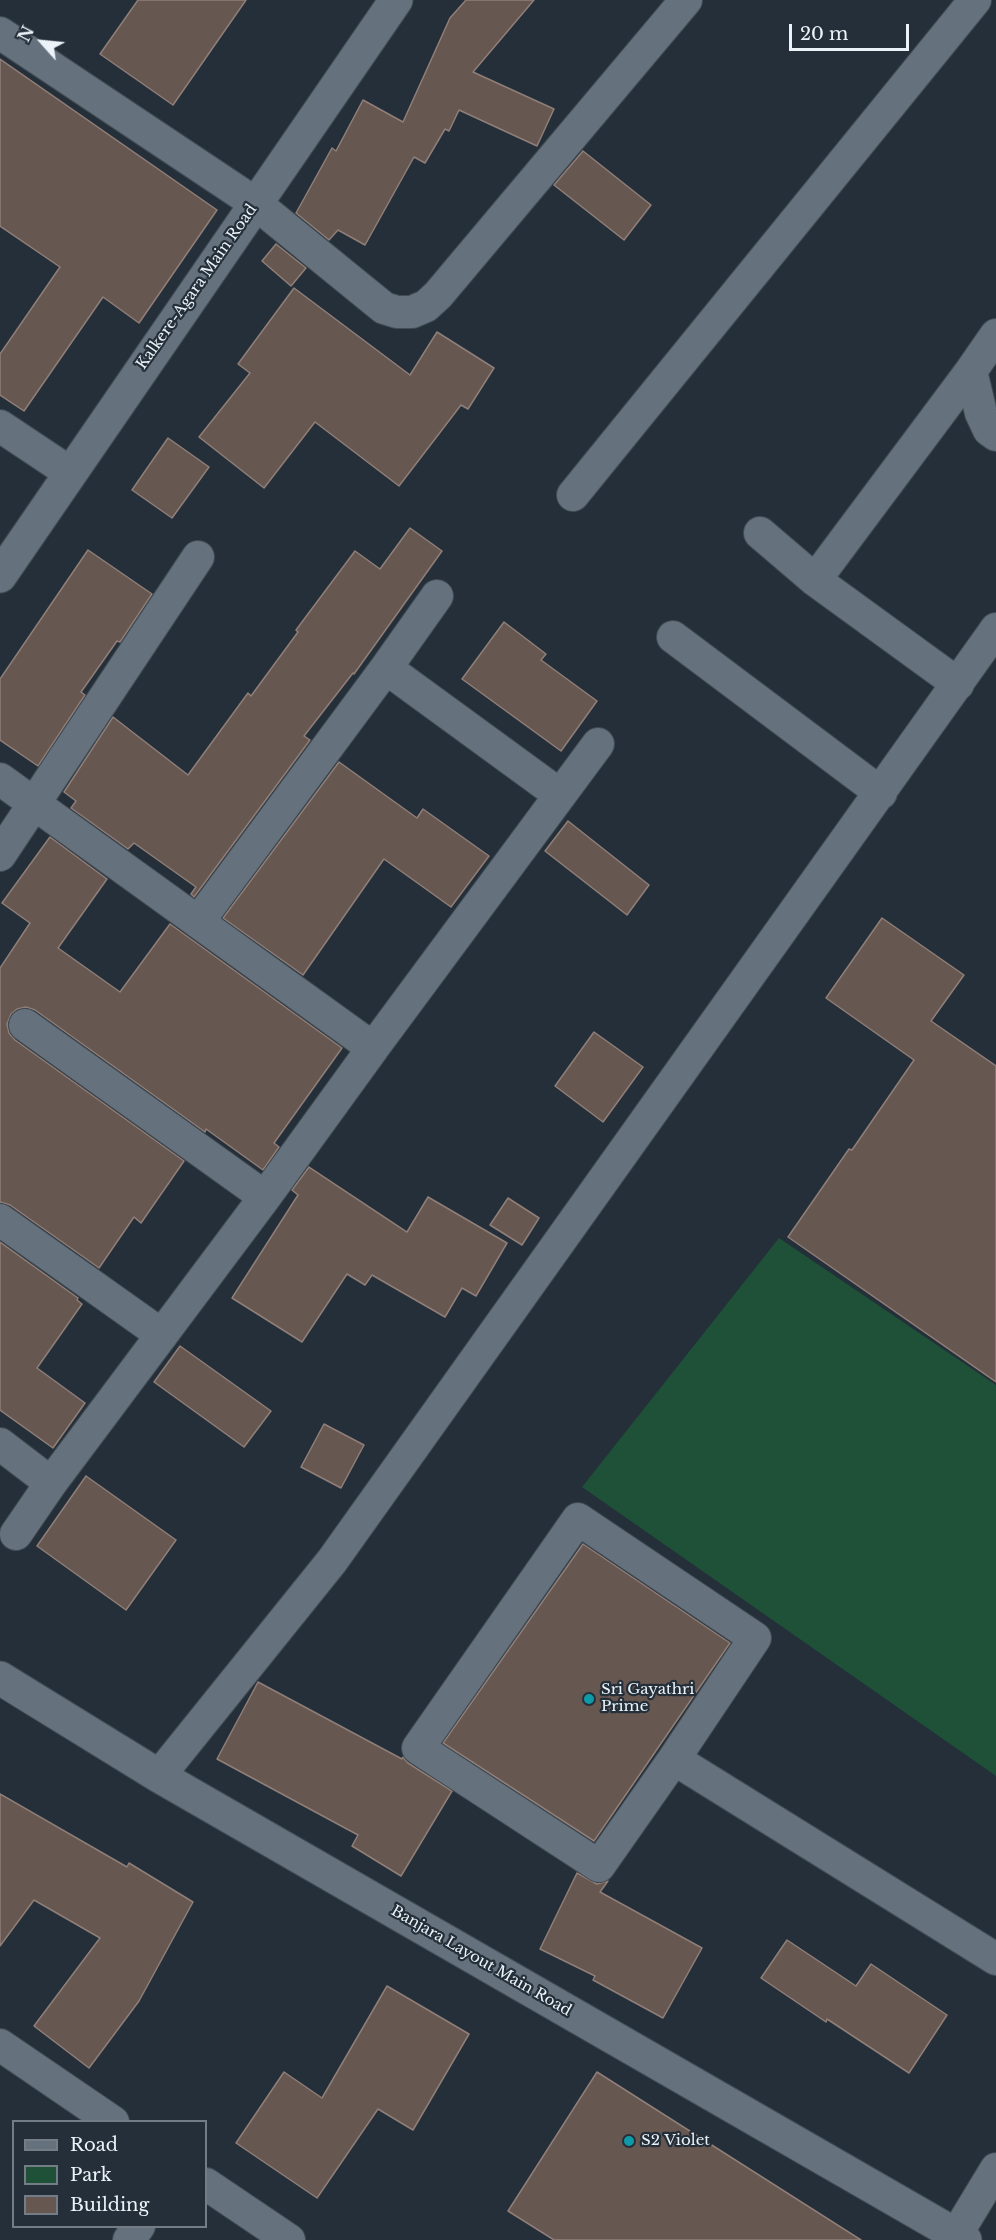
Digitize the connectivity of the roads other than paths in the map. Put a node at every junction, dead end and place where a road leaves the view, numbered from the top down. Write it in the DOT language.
graph roads {
  1 [pos="396,0"];
  2 [pos="686,0"];
  3 [pos="975,0"];
  4 [pos="0,33"];
  5 [pos="255,203"];
  6 [pos="996,335"];
  7 [pos="971,371"];
  8 [pos="0,426"];
  9 [pos="996,435"];
  10 [pos="69,472"];
  11 [pos="573,495"];
  12 [pos="760,533"];
  13 [pos="198,557"];
  14 [pos="0,576"];
  15 [pos="815,580"];
  16 [pos="437,596"];
  17 [pos="996,629"];
  18 [pos="673,638"];
  19 [pos="386,668"];
  20 [pos="958,684"];
  21 [pos="597,744"];
  22 [pos="0,779"];
  23 [pos="881,792"];
  24 [pos="560,795"];
  25 [pos="35,805"];
  26 [pos="0,855"];
  27 [pos="198,922"];
  28 [pos="25,1025"];
  29 [pos="373,1048"];
  30 [pos="265,1197"];
  31 [pos="0,1220"];
  32 [pos="162,1335"];
  33 [pos="0,1444"];
  34 [pos="51,1483"];
  35 [pos="16,1534"];
  36 [pos="0,1678"];
  37 [pos="674,1759"];
  38 [pos="159,1776"];
  39 [pos="996,1959"];
  40 [pos="4,2056"];
  41 [pos="111,2120"];
  42 [pos="996,2169"];
  43 [pos="207,2185"];
  44 [pos="960,2237"];
  45 [pos="289,2240"];
  1 -- 5 [label="street, Kalkere-Agara Main Road"];
  2 -- 5 [label="street"];
  3 -- 11 [label="street"];
  4 -- 5 [label="street"];
  5 -- 10 [label="street, Kalkere-Agara Main Road"];
  6 -- 7 [label="street"];
  7 -- 9 [label="street"];
  7 -- 15 [label="street"];
  8 -- 10 [label="street"];
  10 -- 14 [label="street, Kalkere-Agara Main Road"];
  12 -- 15 [label="street"];
  13 -- 25 [label="street"];
  15 -- 20 [label="street"];
  16 -- 19 [label="street"];
  17 -- 20 [label="street"];
  18 -- 23 [label="street"];
  19 -- 24 [label="street"];
  19 -- 27 [label="street"];
  20 -- 23 [label="street"];
  21 -- 24 [label="street"];
  22 -- 25 [label="street"];
  23 -- 38 [label="street"];
  24 -- 29 [label="street"];
  25 -- 26 [label="street"];
  25 -- 27 [label="street"];
  27 -- 29 [label="street"];
  28 -- 30 [label="street"];
  29 -- 30 [label="street"];
  30 -- 32 [label="street"];
  31 -- 32 [label="street"];
  32 -- 34 [label="street"];
  33 -- 34 [label="street"];
  34 -- 35 [label="street"];
  36 -- 38 [label="street, Banjara Layout Main Road"];
  37 -- 37 [label="street"];
  37 -- 39 [label="street"];
  38 -- 44 [label="street, Banjara Layout Main Road"];
  40 -- 41 [label="street"];
  42 -- 44 [label="street"];
  43 -- 45 [label="street"];
}
